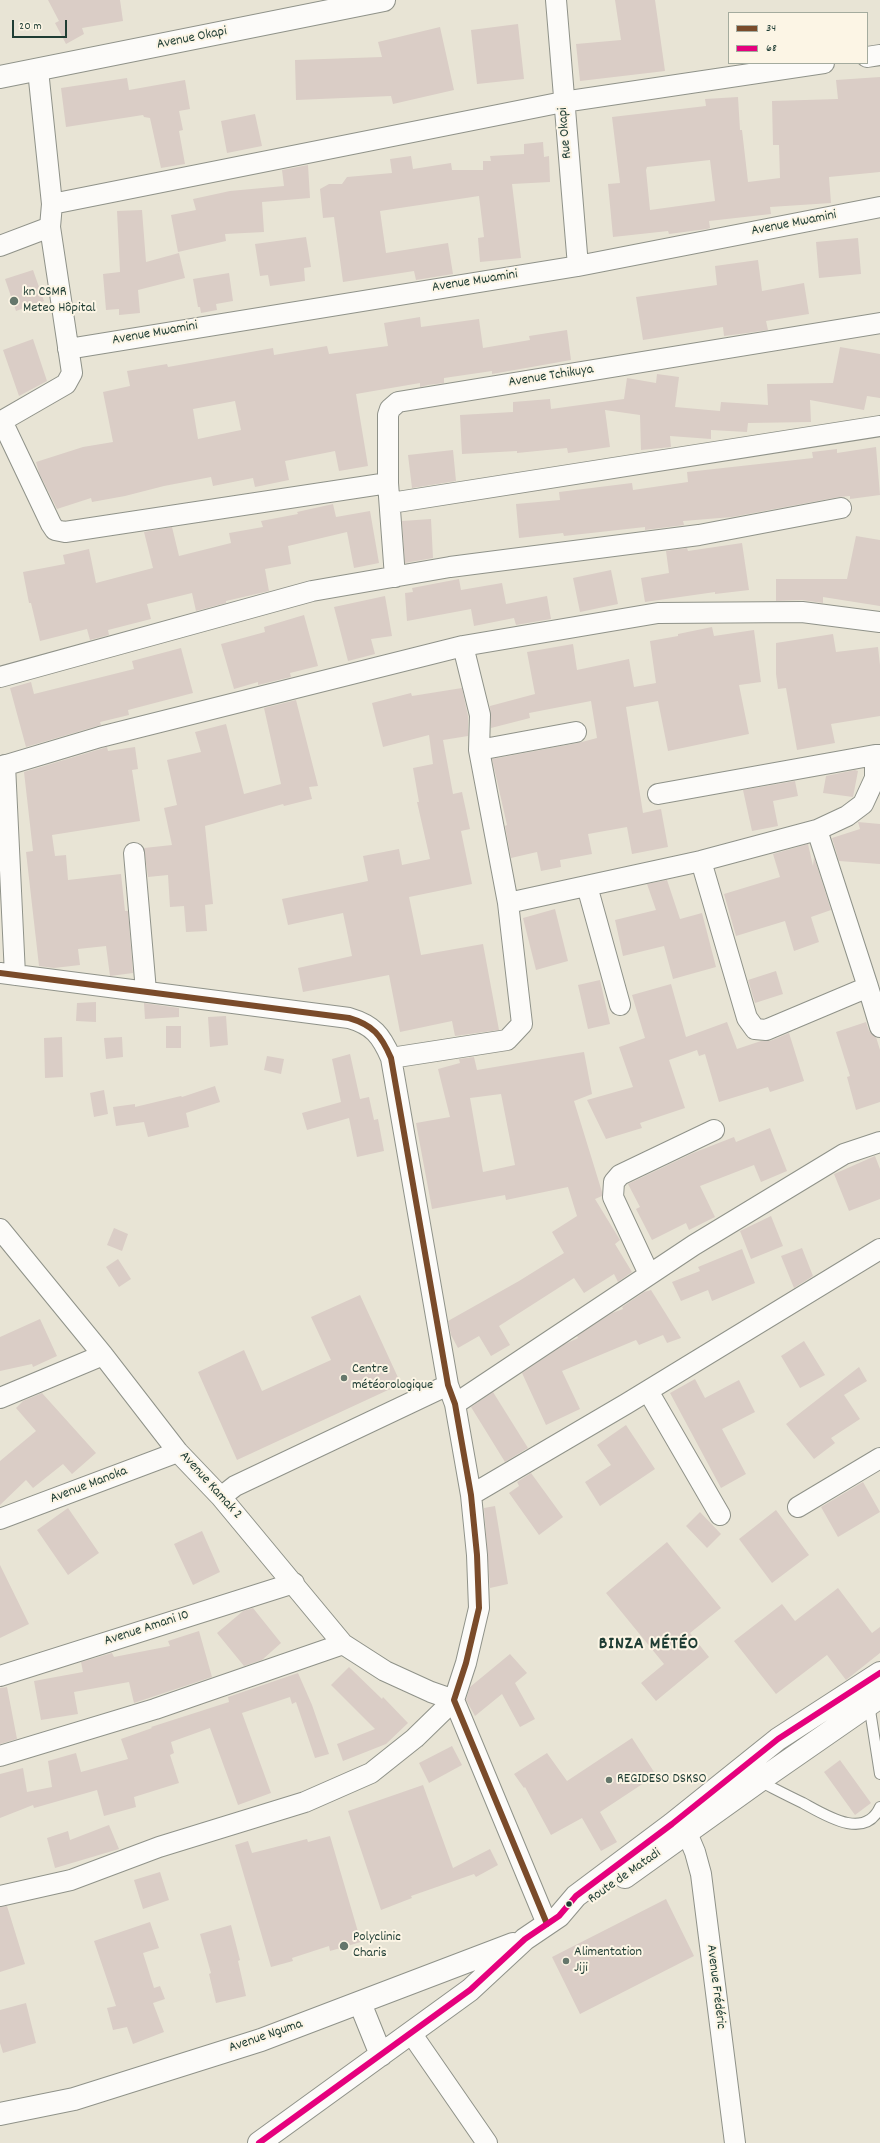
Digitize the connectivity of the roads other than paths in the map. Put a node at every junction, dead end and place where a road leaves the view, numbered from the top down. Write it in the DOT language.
graph roads {
  1 [pos="384,0"];
  2 [pos="556,0"];
  3 [pos="880,55"];
  4 [pos="868,57"];
  5 [pos="817,64"];
  6 [pos="38,70"];
  7 [pos="0,77"];
  8 [pos="563,102"];
  9 [pos="52,204"];
  10 [pos="880,207"];
  11 [pos="50,227"];
  12 [pos="0,246"];
  13 [pos="578,266"];
  14 [pos="880,323"];
  15 [pos="68,349"];
  16 [pos="1,422"];
  17 [pos="880,426"];
  18 [pos="388,483"];
  19 [pos="391,502"];
  20 [pos="841,508"];
  21 [pos="394,577"];
  22 [pos="880,622"];
  23 [pos="463,646"];
  24 [pos="0,677"];
  25 [pos="576,732"];
  26 [pos="479,750"];
  27 [pos="878,755"];
  28 [pos="2,766"];
  29 [pos="658,794"];
  30 [pos="817,830"];
  31 [pos="134,853"];
  32 [pos="700,861"];
  33 [pos="587,886"];
  34 [pos="508,903"];
  35 [pos="7,974"];
  36 [pos="868,987"];
  37 [pos="146,991"];
  38 [pos="620,1005"];
  39 [pos="880,1027"];
  40 [pos="391,1058"];
  41 [pos="714,1130"];
  42 [pos="880,1142"];
  43 [pos="4,1240"];
  44 [pos="880,1249"];
  45 [pos="649,1274"];
  46 [pos="103,1355"];
  47 [pos="448,1385"];
  48 [pos="648,1391"];
  49 [pos="0,1398"];
  50 [pos="455,1404"];
  51 [pos="178,1452"];
  52 [pos="880,1458"];
  53 [pos="471,1496"];
  54 [pos="221,1497"];
  55 [pos="798,1507"];
  56 [pos="720,1515"];
  57 [pos="0,1519"];
  58 [pos="294,1583"];
  59 [pos="343,1644"];
  60 [pos="880,1673"];
  61 [pos="0,1676"];
  62 [pos="454,1700"];
  63 [pos="874,1701"];
  64 [pos="834,1702"];
  65 [pos="847,1719"];
  66 [pos="0,1756"];
  67 [pos="880,1774"];
  68 [pos="759,1780"];
  69 [pos="880,1807"];
  70 [pos="687,1833"];
  71 [pos="0,1896"];
  72 [pos="553,1920"];
  73 [pos="526,1939"];
  74 [pos="360,2003"];
  75 [pos="410,2033"];
  76 [pos="381,2055"];
  77 [pos="0,2114"];
  78 [pos="259,2143"];
  79 [pos="487,2143"];
  80 [pos="735,2143"];
  1 -- 6 [label="main road, Avenue Okapi"];
  2 -- 8 [label="street, Rue Okapi"];
  3 -- 4 [label="street"];
  5 -- 8 [label="street"];
  6 -- 7 [label="main road, Avenue Okapi"];
  6 -- 9 [label="street"];
  8 -- 9 [label="street"];
  8 -- 13 [label="street, Rue Okapi"];
  9 -- 11 [label="street"];
  10 -- 13 [label="street, Avenue Mwamini"];
  11 -- 12 [label="street"];
  11 -- 15 [label="street"];
  13 -- 15 [label="street, Avenue Mwamini"];
  14 -- 18 [label="street, Avenue Tchikuya"];
  15 -- 16 [label="street"];
  16 -- 18 [label="street"];
  17 -- 19 [label="street"];
  18 -- 19 [label="street, Avenue Tchikuya"];
  19 -- 21 [label="street, Avenue Tchikuya"];
  20 -- 21 [label="street"];
  21 -- 24 [label="street"];
  22 -- 23 [label="street"];
  23 -- 26 [label="street"];
  23 -- 28 [label="street"];
  25 -- 26 [label="street"];
  26 -- 34 [label="street"];
  27 -- 29 [label="street"];
  27 -- 30 [label="street"];
  28 -- 35 [label="street"];
  30 -- 32 [label="street"];
  30 -- 36 [label="street"];
  31 -- 37 [label="street"];
  32 -- 33 [label="street"];
  32 -- 36 [label="street"];
  33 -- 34 [label="street"];
  33 -- 38 [label="street"];
  34 -- 40 [label="street"];
  35 -- 37 [label="street"];
  36 -- 39 [label="street"];
  37 -- 40 [label="street"];
  40 -- 47 [label="street"];
  41 -- 45 [label="street"];
  42 -- 45 [label="street"];
  43 -- 46 [label="street, Avenue Kamak 2"];
  44 -- 48 [label="street"];
  45 -- 50 [label="street"];
  46 -- 49 [label="street"];
  46 -- 51 [label="street, Avenue Kamak 2"];
  47 -- 50 [label="street"];
  47 -- 54 [label="street"];
  48 -- 53 [label="street"];
  48 -- 56 [label="street"];
  50 -- 53 [label="street"];
  51 -- 54 [label="street, Avenue Kamak 2"];
  51 -- 57 [label="street, Avenue Manoka"];
  52 -- 55 [label="street"];
  53 -- 62 [label="street"];
  54 -- 58 [label="street, Avenue Kamak 2"];
  58 -- 59 [label="street, Avenue Kamak 2"];
  58 -- 61 [label="street, Avenue Amani 10"];
  59 -- 62 [label="street, Avenue Kamak 2"];
  59 -- 66 [label="street"];
  60 -- 64 [label="main road, Route de Matadi"];
  62 -- 71 [label="street"];
  62 -- 72 [label="street"];
  63 -- 65 [label="main road, Route de Matadi"];
  63 -- 67 [label="lane"];
  64 -- 65 [label="main road"];
  64 -- 72 [label="main road, Route de Matadi"];
  65 -- 68 [label="main road, Route de Matadi"];
  68 -- 69 [label="lane"];
  68 -- 70 [label="main road, Route de Matadi"];
  70 -- 72 [label="main road, Route de Matadi"];
  70 -- 80 [label="street, Avenue Frédéric"];
  72 -- 73 [label="main road"];
  73 -- 74 [label="main road, Avenue Nguma"];
  73 -- 75 [label="main road"];
  74 -- 76 [label="main road"];
  74 -- 77 [label="main road, Avenue Nguma"];
  75 -- 76 [label="main road"];
  75 -- 79 [label="street"];
  76 -- 78 [label="main road"];
}
